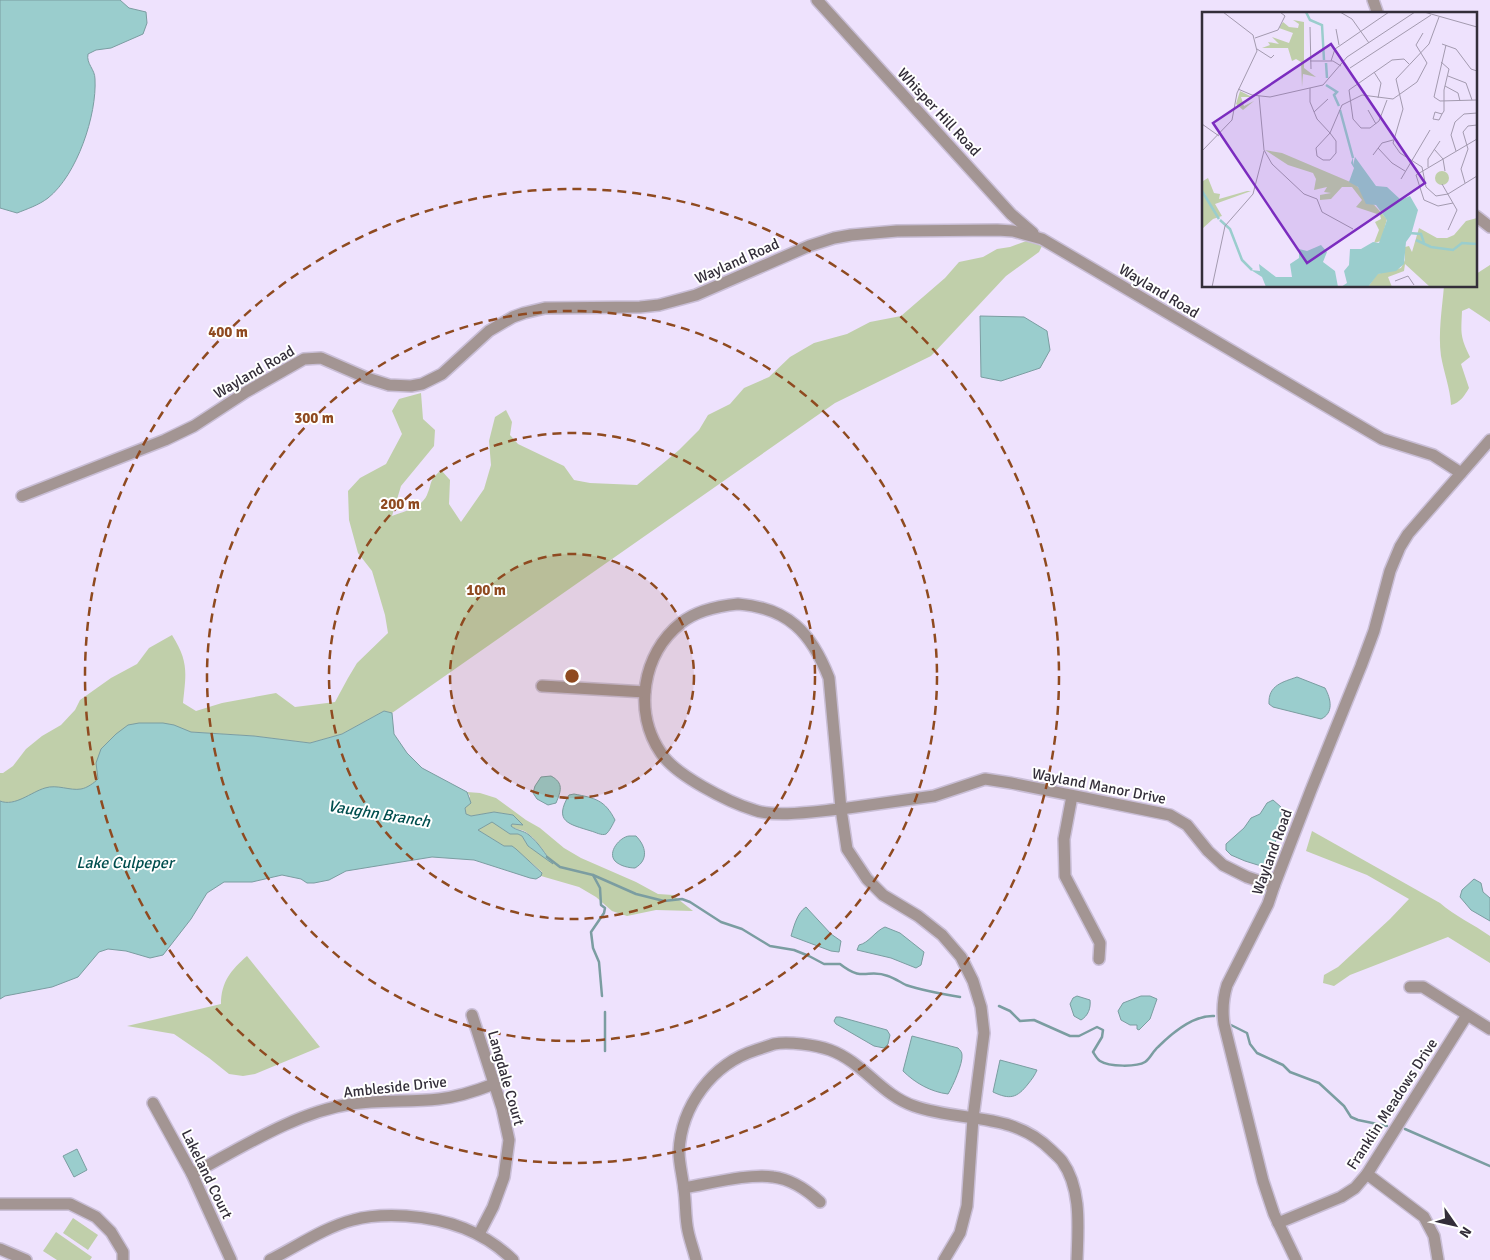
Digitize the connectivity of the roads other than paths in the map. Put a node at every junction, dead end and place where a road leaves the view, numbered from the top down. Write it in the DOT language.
graph roads {
  1 [pos="817,0"];
  2 [pos="1478,218"];
  3 [pos="1490,227"];
  4 [pos="1042,239"];
  5 [pos="1490,440"];
  6 [pos="1461,473"];
  7 [pos="22,496"];
  8 [pos="542,686"];
  9 [pos="645,692"];
  10 [pos="1072,796"];
  11 [pos="841,809"];
  12 [pos="1274,886"];
  13 [pos="1099,959"];
  14 [pos="1410,987"];
  15 [pos="472,1015"];
  16 [pos="1467,1015"];
  17 [pos="1490,1029"];
  18 [pos="494,1084"];
  19 [pos="154,1102"];
  20 [pos="972,1118"];
  21 [pos="192,1174"];
  22 [pos="1366,1174"];
  23 [pos="684,1188"];
  24 [pos="820,1202"];
  25 [pos="0,1204"];
  26 [pos="1278,1223"];
  27 [pos="479,1234"];
  28 [pos="0,1249"];
  29 [pos="26,1260"];
  30 [pos="123,1260"];
  31 [pos="231,1260"];
  32 [pos="270,1260"];
  33 [pos="513,1260"];
  34 [pos="696,1260"];
  35 [pos="944,1260"];
  36 [pos="1078,1260"];
  37 [pos="1296,1260"];
  38 [pos="1438,1260"];
  1 -- 4 [label="street, Whisper Hill Road"];
  2 -- 3 [label="street"];
  4 -- 6 [label="street, Wayland Road"];
  4 -- 7 [label="street, Wayland Road"];
  5 -- 6 [label="street, Wayland Road"];
  6 -- 12 [label="street, Wayland Road"];
  8 -- 9 [label="street"];
  9 -- 11 [label="street, Wayland Manor Drive"];
  9 -- 11 [label="street, Wayland Manor Drive"];
  10 -- 11 [label="street, Wayland Manor Drive"];
  10 -- 12 [label="street, Wayland Manor Drive"];
  10 -- 13 [label="street"];
  11 -- 20 [label="street, Wayland Manor Drive"];
  12 -- 26 [label="street, Wayland Road"];
  14 -- 16 [label="street"];
  15 -- 18 [label="street, Langdale Court"];
  16 -- 17 [label="street"];
  16 -- 22 [label="street, Franklin Meadows Drive"];
  18 -- 21 [label="street, Ambleside Drive"];
  18 -- 27 [label="street, Langdale Court"];
  19 -- 21 [label="street, Lakeland Court"];
  20 -- 23 [label="street"];
  20 -- 35 [label="street, Wayland Manor Drive"];
  20 -- 36 [label="street"];
  21 -- 31 [label="street, Lakeland Court"];
  22 -- 26 [label="street, Franklin Meadows Drive"];
  22 -- 38 [label="street"];
  23 -- 24 [label="street"];
  23 -- 34 [label="street"];
  25 -- 30 [label="street"];
  26 -- 37 [label="street, Wayland Road"];
  27 -- 32 [label="street"];
  27 -- 33 [label="street"];
  28 -- 29 [label="street"];
}
